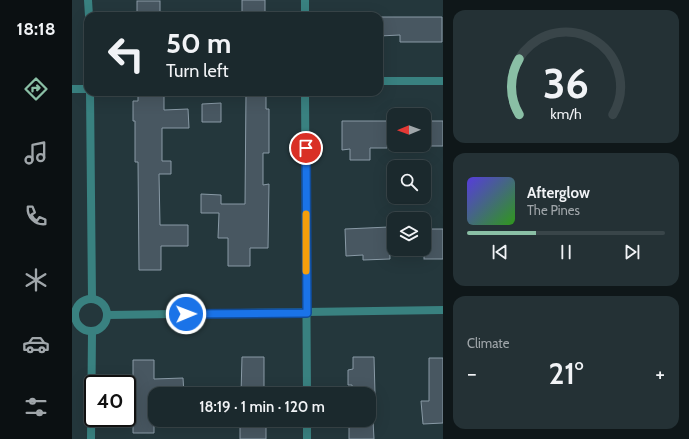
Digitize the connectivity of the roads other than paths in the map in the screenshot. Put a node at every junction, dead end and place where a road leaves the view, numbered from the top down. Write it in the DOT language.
graph roads {
  1 [pos="88,0"];
  2 [pos="306,0"];
  3 [pos="89,12"];
  4 [pos="305,12"];
  5 [pos="383,81"];
  6 [pos="443,81"];
  7 [pos="84,88"];
  8 [pos="72,89"];
  9 [pos="90,96"];
  10 [pos="305,96"];
  11 [pos="92,299"];
  12 [pos="443,310"];
  13 [pos="307,313"];
  14 [pos="108,315"];
  15 [pos="73,316"];
  16 [pos="92,332"];
  17 [pos="307,387"];
  18 [pos="307,427"];
  19 [pos="91,439"];
  20 [pos="307,439"];
  1 -- 3 [label="street"];
  2 -- 4 [label="street"];
  5 -- 6 [label="street"];
  7 -- 8 [label="street"];
  9 -- 11 [label="street"];
  10 -- 13 [label="street"];
  11 -- 14 [label="street"];
  11 -- 15 [label="street"];
  12 -- 13 [label="street"];
  13 -- 14 [label="street"];
  13 -- 17 [label="street"];
  14 -- 16 [label="street"];
  15 -- 16 [label="street"];
  16 -- 19 [label="street"];
  18 -- 20 [label="street"];
}
